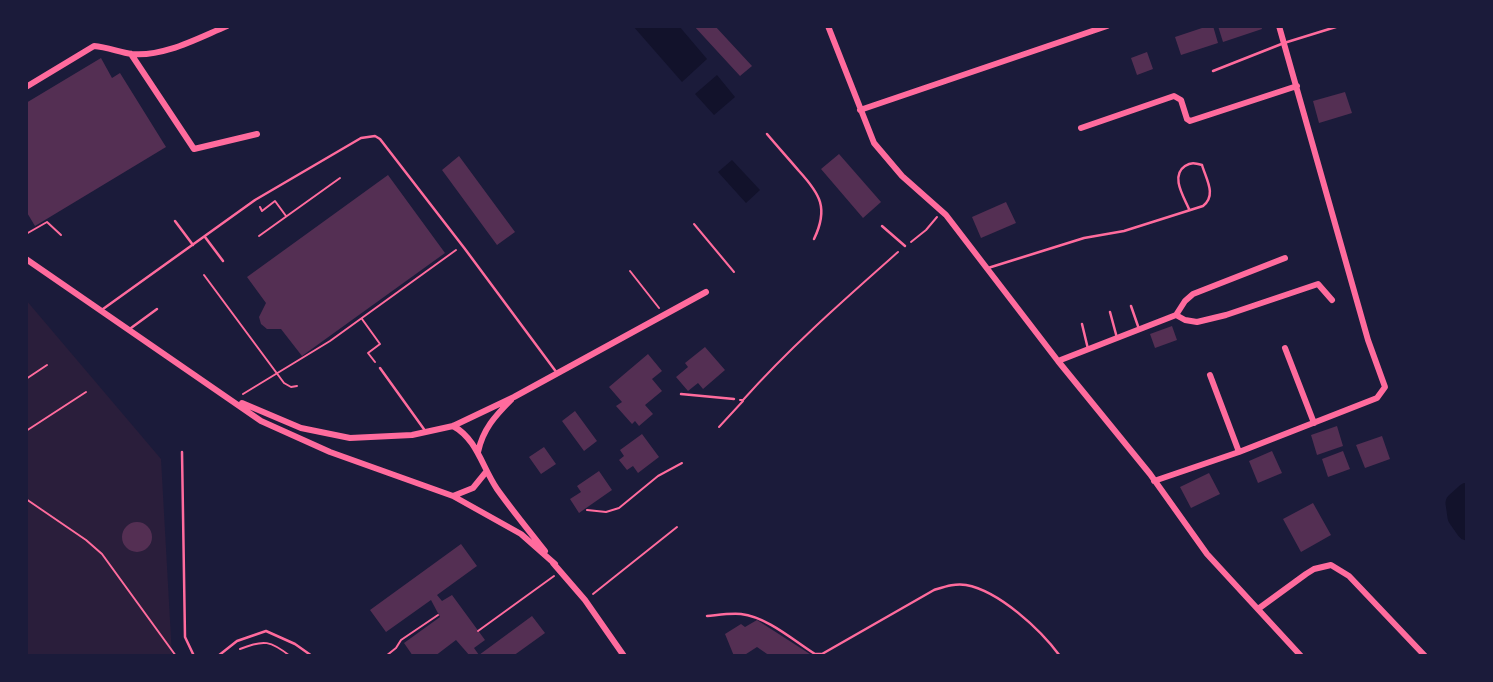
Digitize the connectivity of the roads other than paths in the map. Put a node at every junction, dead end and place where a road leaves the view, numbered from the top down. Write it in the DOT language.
graph roads {
  1 [pos="227,26"];
  2 [pos="828,26"];
  3 [pos="1107,26"];
  4 [pos="1279,26"];
  5 [pos="1339,26"];
  6 [pos="213,29"];
  7 [pos="1284,43"];
  8 [pos="131,54"];
  9 [pos="1213,71"];
  10 [pos="1297,86"];
  11 [pos="26,87"];
  12 [pos="860,110"];
  13 [pos="1081,128"];
  14 [pos="257,134"];
  15 [pos="767,134"];
  16 [pos="1189,209"];
  17 [pos="175,221"];
  18 [pos="882,226"];
  19 [pos="205,237"];
  20 [pos="814,239"];
  21 [pos="193,245"];
  22 [pos="905,246"];
  23 [pos="1285,258"];
  24 [pos="26,259"];
  25 [pos="223,261"];
  26 [pos="988,268"];
  27 [pos="706,292"];
  28 [pos="1332,300"];
  29 [pos="1131,306"];
  30 [pos="157,309"];
  31 [pos="100,310"];
  32 [pos="1110,313"];
  33 [pos="1176,314"];
  34 [pos="1082,324"];
  35 [pos="1139,329"];
  36 [pos="128,330"];
  37 [pos="1117,338"];
  38 [pos="1285,348"];
  39 [pos="1088,349"];
  40 [pos="1058,361"];
  41 [pos="380,368"];
  42 [pos="557,373"];
  43 [pos="1210,375"];
  44 [pos="681,394"];
  45 [pos="514,397"];
  46 [pos="734,399"];
  47 [pos="233,400"];
  48 [pos="1314,423"];
  49 [pos="453,426"];
  50 [pos="426,432"];
  51 [pos="182,452"];
  52 [pos="1239,452"];
  53 [pos="478,453"];
  54 [pos="486,472"];
  55 [pos="1154,481"];
  56 [pos="453,496"];
  57 [pos="555,564"];
  58 [pos="1258,609"];
  59 [pos="707,616"];
  60 [pos="194,656"];
  61 [pos="218,656"];
  62 [pos="312,656"];
  63 [pos="624,656"];
  64 [pos="1060,656"];
  65 [pos="1301,656"];
  66 [pos="1425,656"];
  1 -- 6 [label="street"];
  2 -- 12 [label="street"];
  3 -- 12 [label="street"];
  4 -- 7 [label="street"];
  5 -- 7 [label="lane"];
  6 -- 8 [label="street"];
  7 -- 9 [label="lane"];
  7 -- 10 [label="street"];
  8 -- 11 [label="street"];
  8 -- 14 [label="street"];
  10 -- 13 [label="street"];
  10 -- 48 [label="street"];
  12 -- 26 [label="street"];
  15 -- 20 [label="lane"];
  16 -- 16 [label="lane"];
  16 -- 26 [label="lane"];
  17 -- 21 [label="lane"];
  18 -- 22 [label="lane"];
  19 -- 21 [label="lane"];
  19 -- 25 [label="lane"];
  19 -- 42 [label="lane"];
  21 -- 31 [label="lane"];
  23 -- 33 [label="street"];
  24 -- 31 [label="street"];
  26 -- 40 [label="street"];
  27 -- 42 [label="street"];
  28 -- 33 [label="street"];
  29 -- 35 [label="lane"];
  30 -- 36 [label="lane"];
  31 -- 36 [label="street"];
  32 -- 37 [label="lane"];
  33 -- 35 [label="street"];
  34 -- 39 [label="lane"];
  35 -- 37 [label="street"];
  36 -- 47 [label="street"];
  37 -- 39 [label="street"];
  38 -- 48 [label="street"];
  39 -- 40 [label="street"];
  40 -- 55 [label="street"];
  41 -- 50 [label="lane"];
  42 -- 45 [label="street"];
  43 -- 52 [label="street"];
  44 -- 46 [label="lane"];
  45 -- 49 [label="street"];
  45 -- 53 [label="street"];
  47 -- 50 [label="street"];
  47 -- 56 [label="street"];
  48 -- 52 [label="street"];
  49 -- 50 [label="street"];
  49 -- 53 [label="street"];
  51 -- 60 [label="lane"];
  52 -- 55 [label="street"];
  53 -- 54 [label="street"];
  54 -- 56 [label="street"];
  54 -- 57 [label="street"];
  55 -- 58 [label="street"];
  56 -- 57 [label="street"];
  57 -- 63 [label="street"];
  58 -- 65 [label="street"];
  58 -- 66 [label="street"];
  59 -- 64 [label="lane"];
  61 -- 62 [label="lane"];
}
